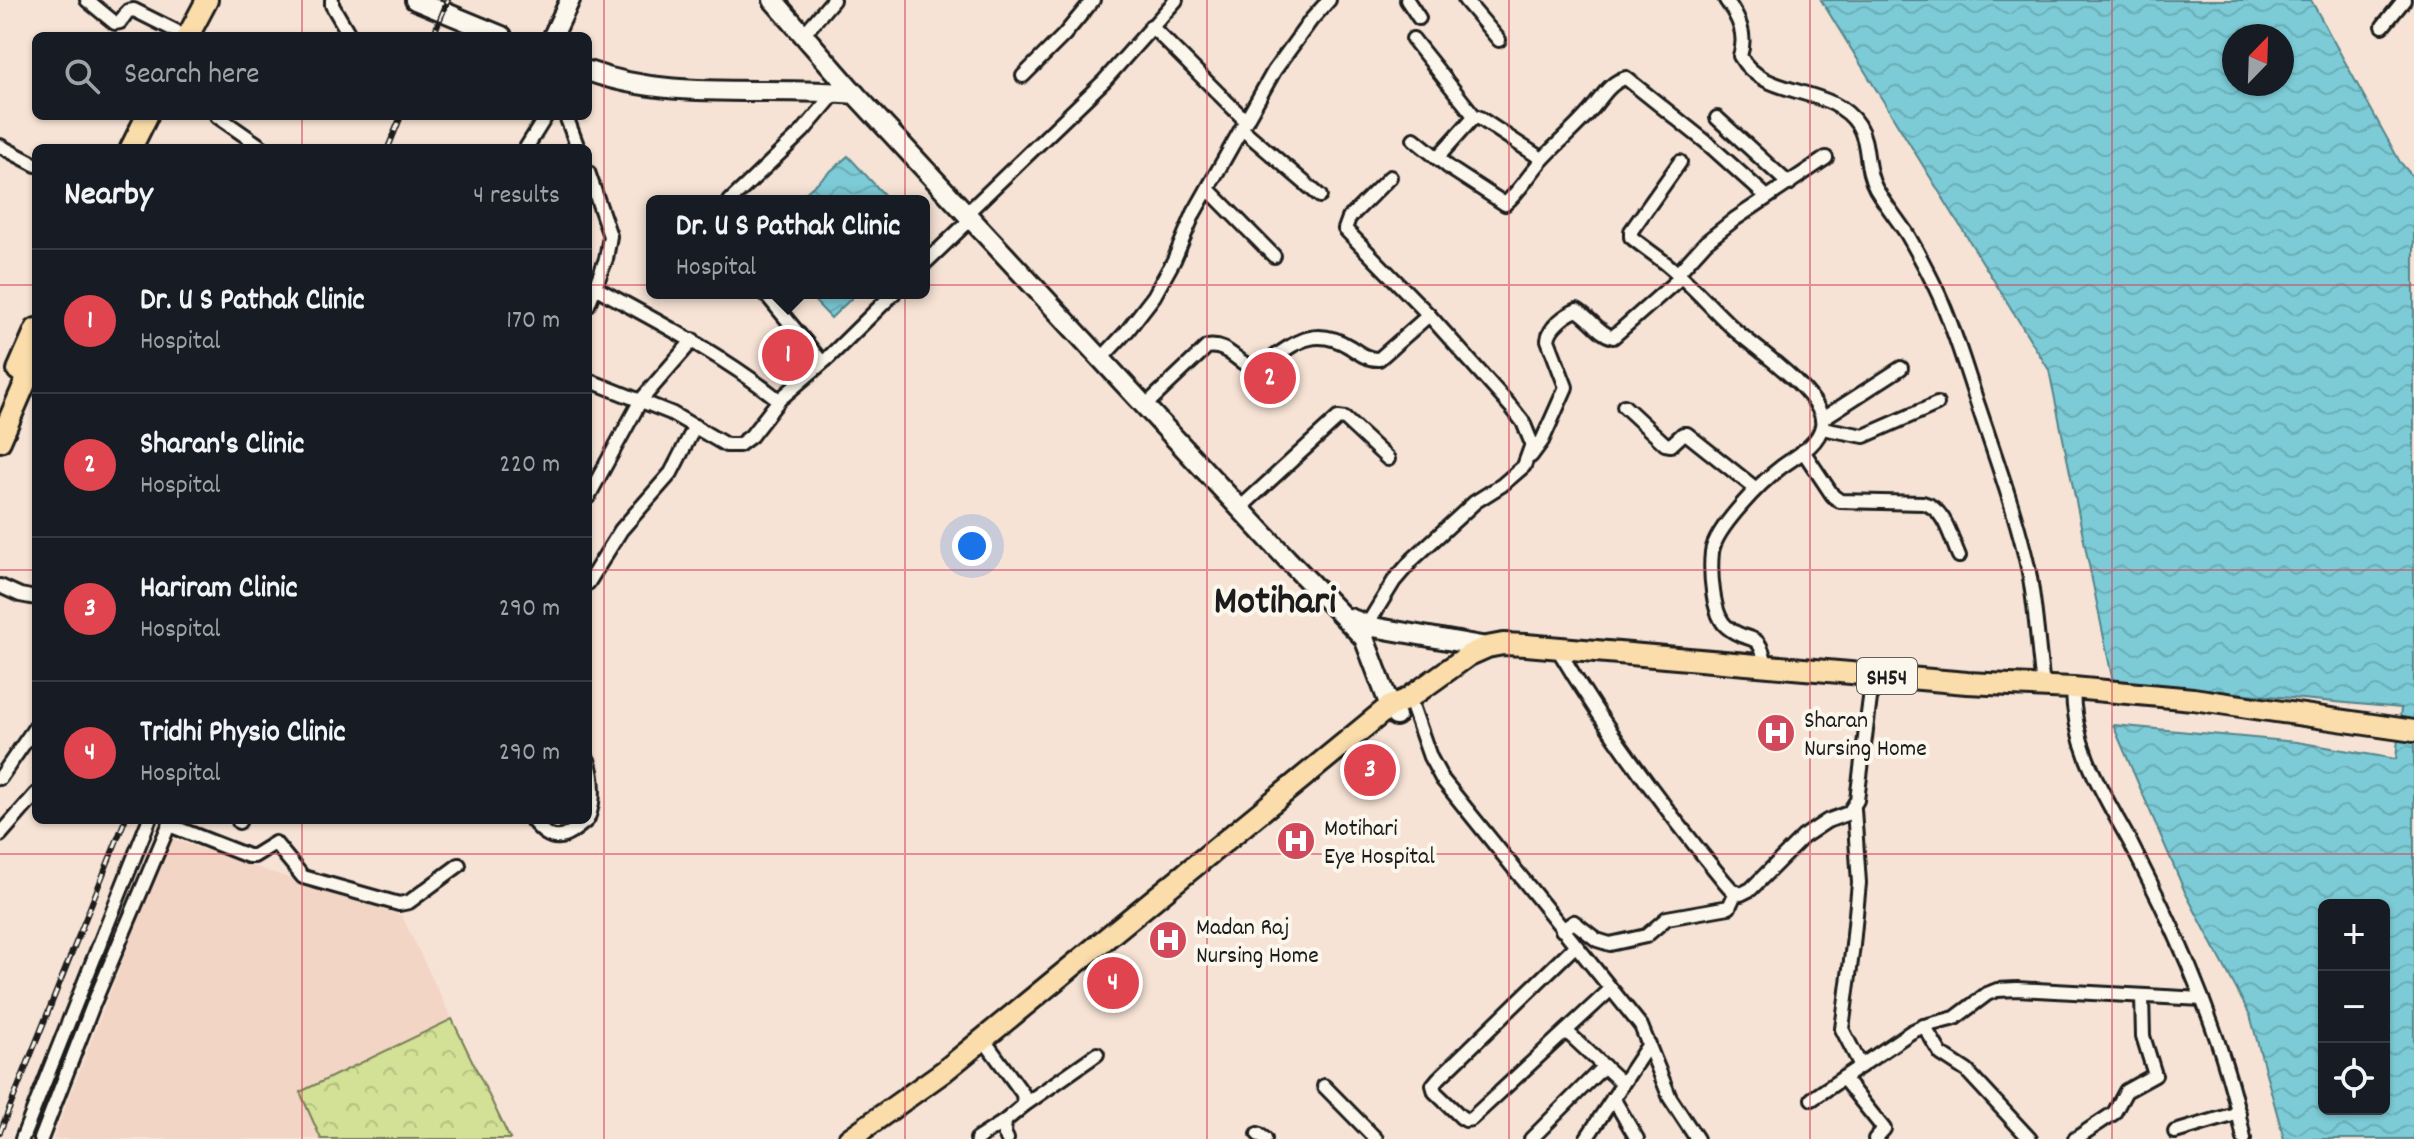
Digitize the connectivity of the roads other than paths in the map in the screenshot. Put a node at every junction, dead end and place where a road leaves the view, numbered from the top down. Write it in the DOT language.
graph roads {
  1 [pos="87,0"];
  2 [pos="192,0"];
  3 [pos="207,0"];
  4 [pos="332,0"];
  5 [pos="415,0"];
  6 [pos="570,0"];
  7 [pos="773,0"];
  8 [pos="833,0"];
  9 [pos="1093,0"];
  10 [pos="1176,0"];
  11 [pos="1329,0"];
  12 [pos="1407,0"];
  13 [pos="1465,0"];
  14 [pos="1726,0"];
  15 [pos="2404,0"];
  16 [pos="1419,18"];
  17 [pos="1151,26"];
  18 [pos="2383,26"];
  19 [pos="175,32"];
  20 [pos="180,32"];
  21 [pos="181,32"];
  22 [pos="348,32"];
  23 [pos="492,32"];
  24 [pos="555,32"];
  25 [pos="804,34"];
  26 [pos="1413,39"];
  27 [pos="1499,40"];
  28 [pos="592,72"];
  29 [pos="1023,76"];
  30 [pos="836,92"];
  31 [pos="855,94"];
  32 [pos="1475,117"];
  33 [pos="1717,118"];
  34 [pos="131,120"];
  35 [pos="145,120"];
  36 [pos="223,120"];
  37 [pos="544,120"];
  38 [pos="568,120"];
  39 [pos="1244,125"];
  40 [pos="1414,139"];
  41 [pos="119,144"];
  42 [pos="133,144"];
  43 [pos="257,144"];
  44 [pos="528,144"];
  45 [pos="576,144"];
  46 [pos="0,146"];
  47 [pos="1437,158"];
  48 [pos="1826,158"];
  49 [pos="1542,159"];
  50 [pos="1680,162"];
  51 [pos="32,163"];
  52 [pos="1390,177"];
  53 [pos="592,184"];
  54 [pos="1789,184"];
  55 [pos="1208,189"];
  56 [pos="736,195"];
  57 [pos="1320,196"];
  58 [pos="1767,197"];
  59 [pos="970,216"];
  60 [pos="1274,256"];
  61 [pos="930,258"];
  62 [pos="1679,275"];
  63 [pos="596,288"];
  64 [pos="592,296"];
  65 [pos="770,299"];
  66 [pos="888,299"];
  67 [pos="1429,315"];
  68 [pos="32,338"];
  69 [pos="693,340"];
  70 [pos="1101,359"];
  71 [pos="822,362"];
  72 [pos="32,367"];
  73 [pos="1901,368"];
  74 [pos="592,382"];
  75 [pos="641,400"];
  76 [pos="779,400"];
  77 [pos="1937,404"];
  78 [pos="1145,406"];
  79 [pos="1624,406"];
  80 [pos="0,410"];
  81 [pos="1822,423"];
  82 [pos="695,426"];
  83 [pos="0,441"];
  84 [pos="1803,451"];
  85 [pos="1529,458"];
  86 [pos="1388,459"];
  87 [pos="1756,489"];
  88 [pos="592,490"];
  89 [pos="1240,508"];
  90 [pos="1959,556"];
  91 [pos="592,577"];
  92 [pos="0,586"];
  93 [pos="32,597"];
  94 [pos="1347,617"];
  95 [pos="1367,625"];
  96 [pos="1556,646"];
  97 [pos="1487,647"];
  98 [pos="1766,666"];
  99 [pos="1873,675"];
  100 [pos="2043,686"];
  101 [pos="2073,688"];
  102 [pos="1400,705"];
  103 [pos="2414,731"];
  104 [pos="31,746"];
  105 [pos="0,778"];
  106 [pos="32,799"];
  107 [pos="1854,809"];
  108 [pos="147,824"];
  109 [pos="535,824"];
  110 [pos="580,824"];
  111 [pos="0,835"];
  112 [pos="459,865"];
  113 [pos="1736,892"];
  114 [pos="1562,930"];
  115 [pos="1575,946"];
  116 [pos="1610,990"];
  117 [pos="2142,996"];
  118 [pos="2202,999"];
  119 [pos="1924,1026"];
  120 [pos="1566,1031"];
  121 [pos="1649,1044"];
  122 [pos="989,1047"];
  123 [pos="1097,1054"];
  124 [pos="1604,1066"];
  125 [pos="1861,1066"];
  126 [pos="1843,1078"];
  127 [pos="1622,1083"];
  128 [pos="1324,1086"];
  129 [pos="1613,1098"];
  130 [pos="1812,1099"];
  131 [pos="1024,1105"];
  132 [pos="2239,1113"];
  133 [pos="1005,1121"];
  134 [pos="2175,1132"];
  135 [pos="22,1139"];
  136 [pos="41,1139"];
  137 [pos="849,1139"];
  138 [pos="867,1139"];
  139 [pos="977,1139"];
  140 [pos="1007,1139"];
  141 [pos="1376,1139"];
  142 [pos="1531,1139"];
  143 [pos="1586,1139"];
  144 [pos="1637,1139"];
  145 [pos="1697,1139"];
  146 [pos="1875,1139"];
  147 [pos="2030,1139"];
  148 [pos="2075,1139"];
  149 [pos="2244,1139"];
  1 -- 19 [label="street"];
  2 -- 20 [label="main road"];
  3 -- 21 [label="main road"];
  4 -- 22 [label="street"];
  5 -- 23 [label="street"];
  6 -- 24 [label="street"];
  7 -- 25 [label="street"];
  8 -- 25 [label="street"];
  9 -- 29 [label="street"];
  10 -- 17 [label="street"];
  11 -- 39 [label="street"];
  12 -- 16 [label="street"];
  13 -- 27 [label="street"];
  14 -- 100 [label="street"];
  15 -- 18 [label="street"];
  17 -- 39 [label="street"];
  17 -- 59 [label="street"];
  25 -- 31 [label="street"];
  26 -- 32 [label="street"];
  28 -- 30 [label="street"];
  30 -- 31 [label="street"];
  30 -- 56 [label="street"];
  31 -- 59 [label="street"];
  32 -- 47 [label="street"];
  32 -- 49 [label="street"];
  33 -- 54 [label="street"];
  34 -- 41 [label="main road"];
  35 -- 42 [label="main road"];
  36 -- 43 [label="street"];
  37 -- 44 [label="street"];
  38 -- 45 [label="street"];
  39 -- 55 [label="street"];
  39 -- 57 [label="street"];
  40 -- 47 [label="street"];
  46 -- 51 [label="street"];
  47 -- 49 [label="street"];
  48 -- 54 [label="street"];
  49 -- 58 [label="street"];
  50 -- 62 [label="street"];
  52 -- 67 [label="street"];
  53 -- 63 [label="street"];
  54 -- 58 [label="street"];
  55 -- 60 [label="street"];
  55 -- 70 [label="street"];
  58 -- 62 [label="street"];
  59 -- 61 [label="street"];
  59 -- 70 [label="street"];
  62 -- 81 [label="street"];
  62 -- 85 [label="street"];
  63 -- 64 [label="street"];
  63 -- 69 [label="street"];
  65 -- 71 [label="street"];
  66 -- 71 [label="street"];
  67 -- 78 [label="street"];
  67 -- 85 [label="street"];
  68 -- 80 [label="main road"];
  69 -- 75 [label="street"];
  69 -- 76 [label="street"];
  70 -- 78 [label="street"];
  71 -- 76 [label="street"];
  72 -- 83 [label="main road"];
  73 -- 81 [label="street"];
  74 -- 75 [label="street"];
  75 -- 82 [label="street"];
  75 -- 88 [label="street"];
  76 -- 82 [label="street"];
  77 -- 81 [label="street"];
  78 -- 89 [label="street"];
  79 -- 87 [label="street"];
  81 -- 84 [label="street"];
  82 -- 91 [label="street"];
  84 -- 87 [label="street"];
  84 -- 90 [label="street"];
  85 -- 95 [label="street"];
  86 -- 89 [label="street"];
  87 -- 98 [label="street"];
  89 -- 94 [label="street"];
  92 -- 93 [label="street"];
  94 -- 95 [label="street"];
  94 -- 102 [label="street"];
  95 -- 97 [label="street"];
  96 -- 97 [label="main road, SH54"];
  96 -- 98 [label="main road, SH54"];
  96 -- 113 [label="street"];
  97 -- 102 [label="main road, SH54"];
  98 -- 99 [label="main road, SH54"];
  99 -- 100 [label="main road, SH54"];
  99 -- 107 [label="street"];
  100 -- 101 [label="main road, SH54"];
  101 -- 103 [label="main road, SH54"];
  101 -- 118 [label="street"];
  102 -- 114 [label="street"];
  102 -- 122 [label="main road, SH54"];
  102 -- 137 [label="main road, SH54"];
  104 -- 105 [label="street"];
  106 -- 111 [label="street"];
  107 -- 113 [label="street"];
  107 -- 125 [label="street"];
  108 -- 135 [label="street"];
  109 -- 110 [label="street"];
  112 -- 136 [label="street"];
  113 -- 114 [label="street"];
  114 -- 115 [label="street"];
  115 -- 116 [label="street"];
  115 -- 120 [label="street"];
  116 -- 120 [label="street"];
  116 -- 121 [label="street"];
  117 -- 118 [label="street"];
  117 -- 119 [label="street"];
  117 -- 148 [label="street"];
  118 -- 132 [label="street"];
  119 -- 125 [label="street"];
  119 -- 147 [label="street"];
  120 -- 124 [label="street"];
  121 -- 127 [label="street"];
  121 -- 145 [label="street"];
  122 -- 131 [label="street"];
  122 -- 138 [label="main road, SH54"];
  123 -- 131 [label="street"];
  124 -- 127 [label="street"];
  124 -- 142 [label="street"];
  125 -- 126 [label="street"];
  126 -- 130 [label="street"];
  126 -- 146 [label="street"];
  127 -- 129 [label="street"];
  128 -- 141 [label="street"];
  129 -- 143 [label="street"];
  129 -- 144 [label="street"];
  131 -- 133 [label="street"];
  132 -- 134 [label="street"];
  132 -- 149 [label="street"];
  133 -- 139 [label="street"];
  133 -- 140 [label="street"];
}
